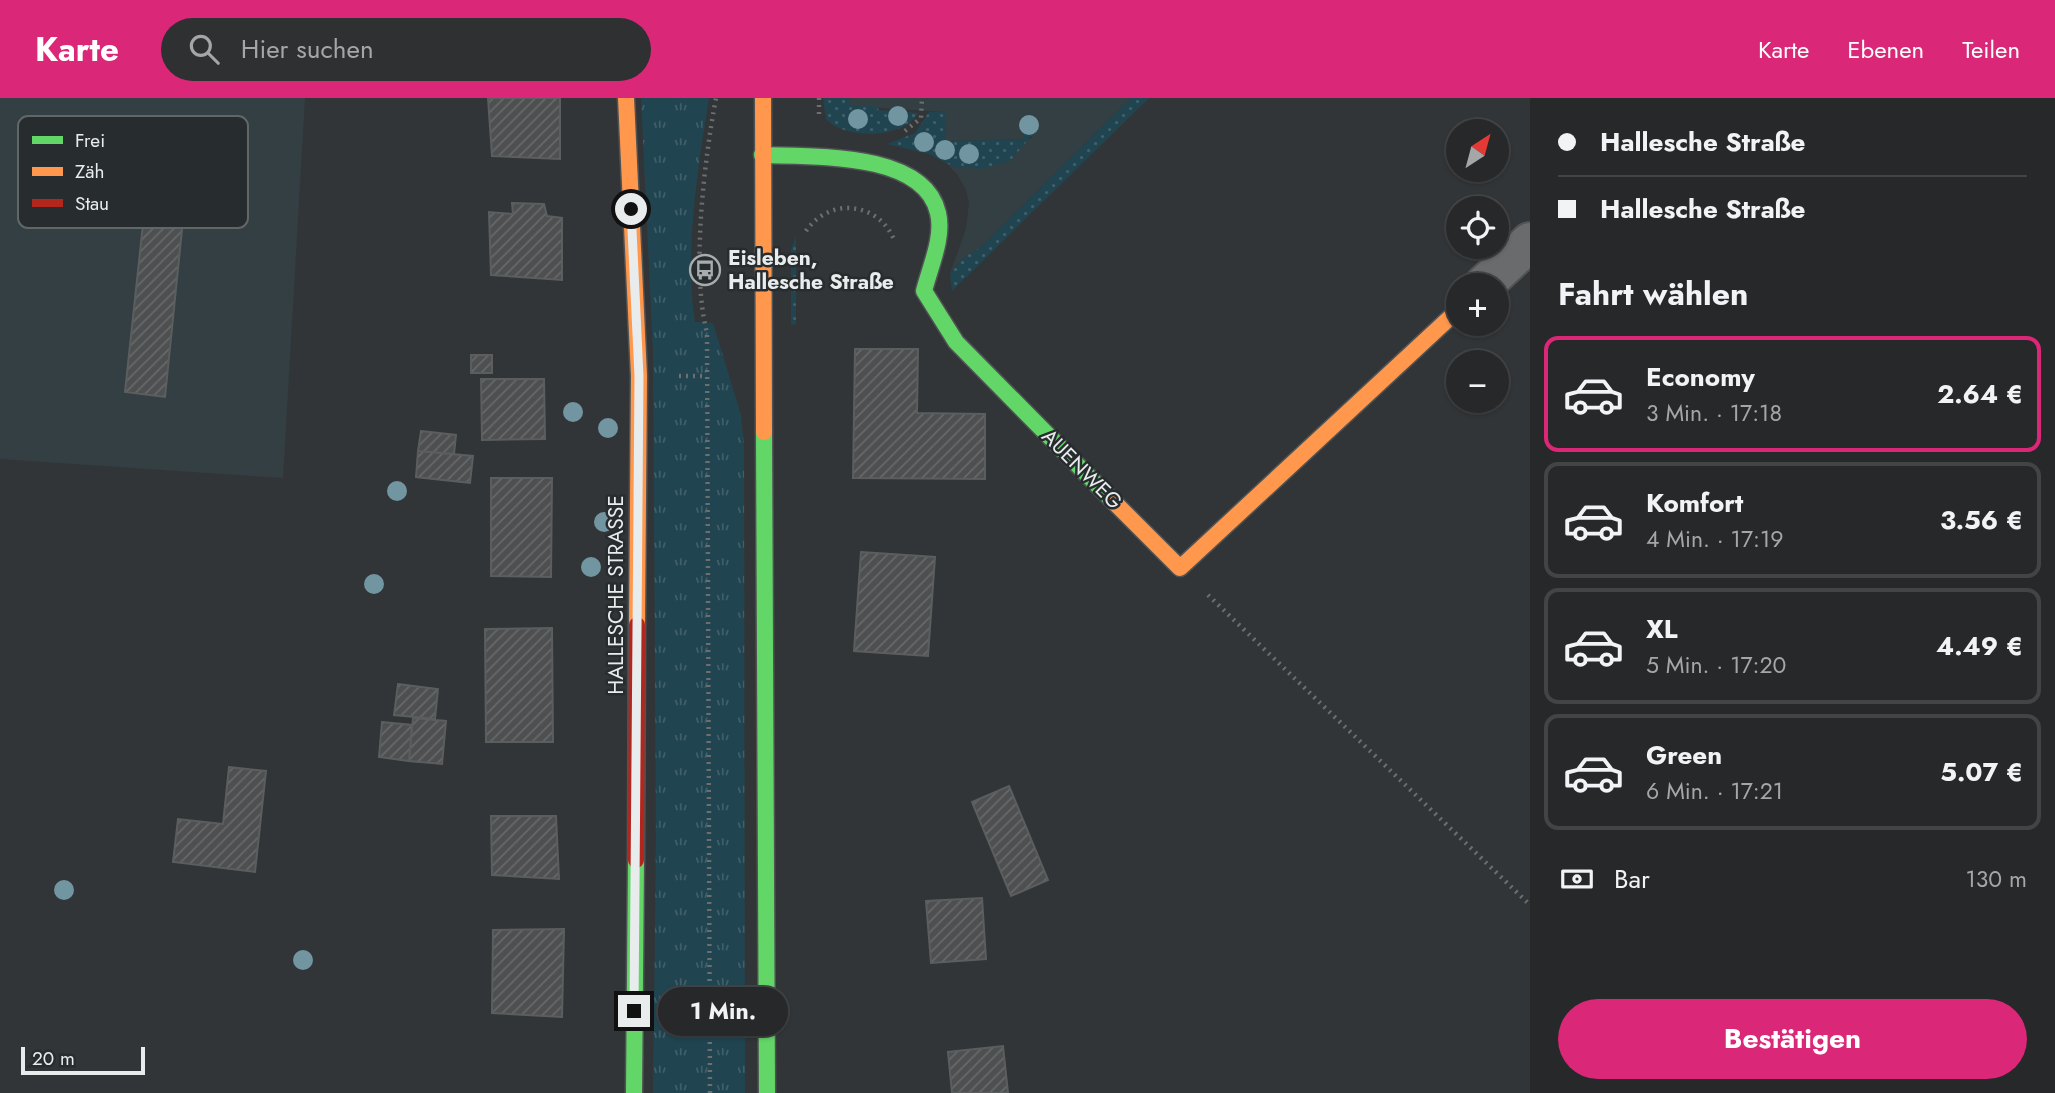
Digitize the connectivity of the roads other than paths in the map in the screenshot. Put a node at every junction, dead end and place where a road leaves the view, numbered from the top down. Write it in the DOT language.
graph roads {
  1 [pos="626,98"];
  2 [pos="763,98"];
  3 [pos="762,155"];
  4 [pos="1530,242"];
  5 [pos="1497,273"];
  6 [pos="1446,321"];
  7 [pos="634,1093"];
  8 [pos="767,1093"];
  1 -- 7 [label="street, HALLESCHE STRASSE"];
  2 -- 3 [label="street"];
  3 -- 6 [label="street, AUENWEG"];
  3 -- 8 [label="street"];
  4 -- 5 [label="street"];
}
